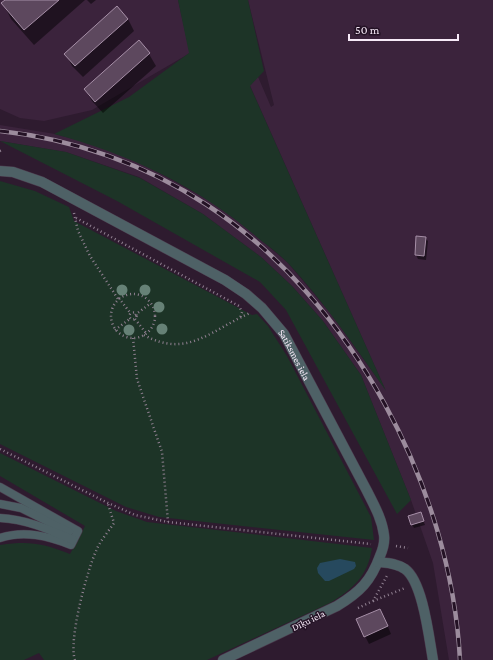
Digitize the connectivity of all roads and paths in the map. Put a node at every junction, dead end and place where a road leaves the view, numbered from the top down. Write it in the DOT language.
graph roads {
  1 [pos="0,171"];
  2 [pos="118,298"];
  3 [pos="151,303"];
  4 [pos="131,314"];
  5 [pos="135,315"];
  6 [pos="131,318"];
  7 [pos="135,319"];
  8 [pos="115,330"];
  9 [pos="145,334"];
  10 [pos="134,338"];
  11 [pos="0,449"];
  12 [pos="0,487"];
  13 [pos="108,503"];
  14 [pos="0,504"];
  15 [pos="0,518"];
  16 [pos="168,522"];
  17 [pos="74,537"];
  18 [pos="0,538"];
  19 [pos="372,544"];
  20 [pos="396,546"];
  21 [pos="408,548"];
  22 [pos="378,562"];
  23 [pos="414,584"];
  24 [pos="373,601"];
  25 [pos="75,660"];
  26 [pos="223,660"];
  27 [pos="433,660"];
  1 -- 22 [label="street, Satiksmes iela"];
  2 -- 3 [label="path"];
  2 -- 4 [label="path"];
  2 -- 8 [label="path"];
  2 -- 9 [label="path"];
  3 -- 5 [label="path"];
  3 -- 9 [label="path"];
  4 -- 5 [label="path"];
  4 -- 6 [label="path"];
  5 -- 7 [label="path"];
  6 -- 7 [label="path"];
  6 -- 8 [label="path"];
  7 -- 9 [label="path"];
  8 -- 10 [label="path"];
  9 -- 10 [label="path"];
  10 -- 16 [label="path"];
  11 -- 13 [label="path"];
  12 -- 17 [label="lane"];
  13 -- 16 [label="path"];
  13 -- 25 [label="path"];
  14 -- 17 [label="lane"];
  15 -- 17 [label="lane"];
  16 -- 19 [label="path"];
  17 -- 18 [label="lane"];
  20 -- 21 [label="path"];
  22 -- 23 [label="street"];
  22 -- 26 [label="street, Dīķu iela"];
  23 -- 24 [label="path"];
  23 -- 27 [label="street"];
}
